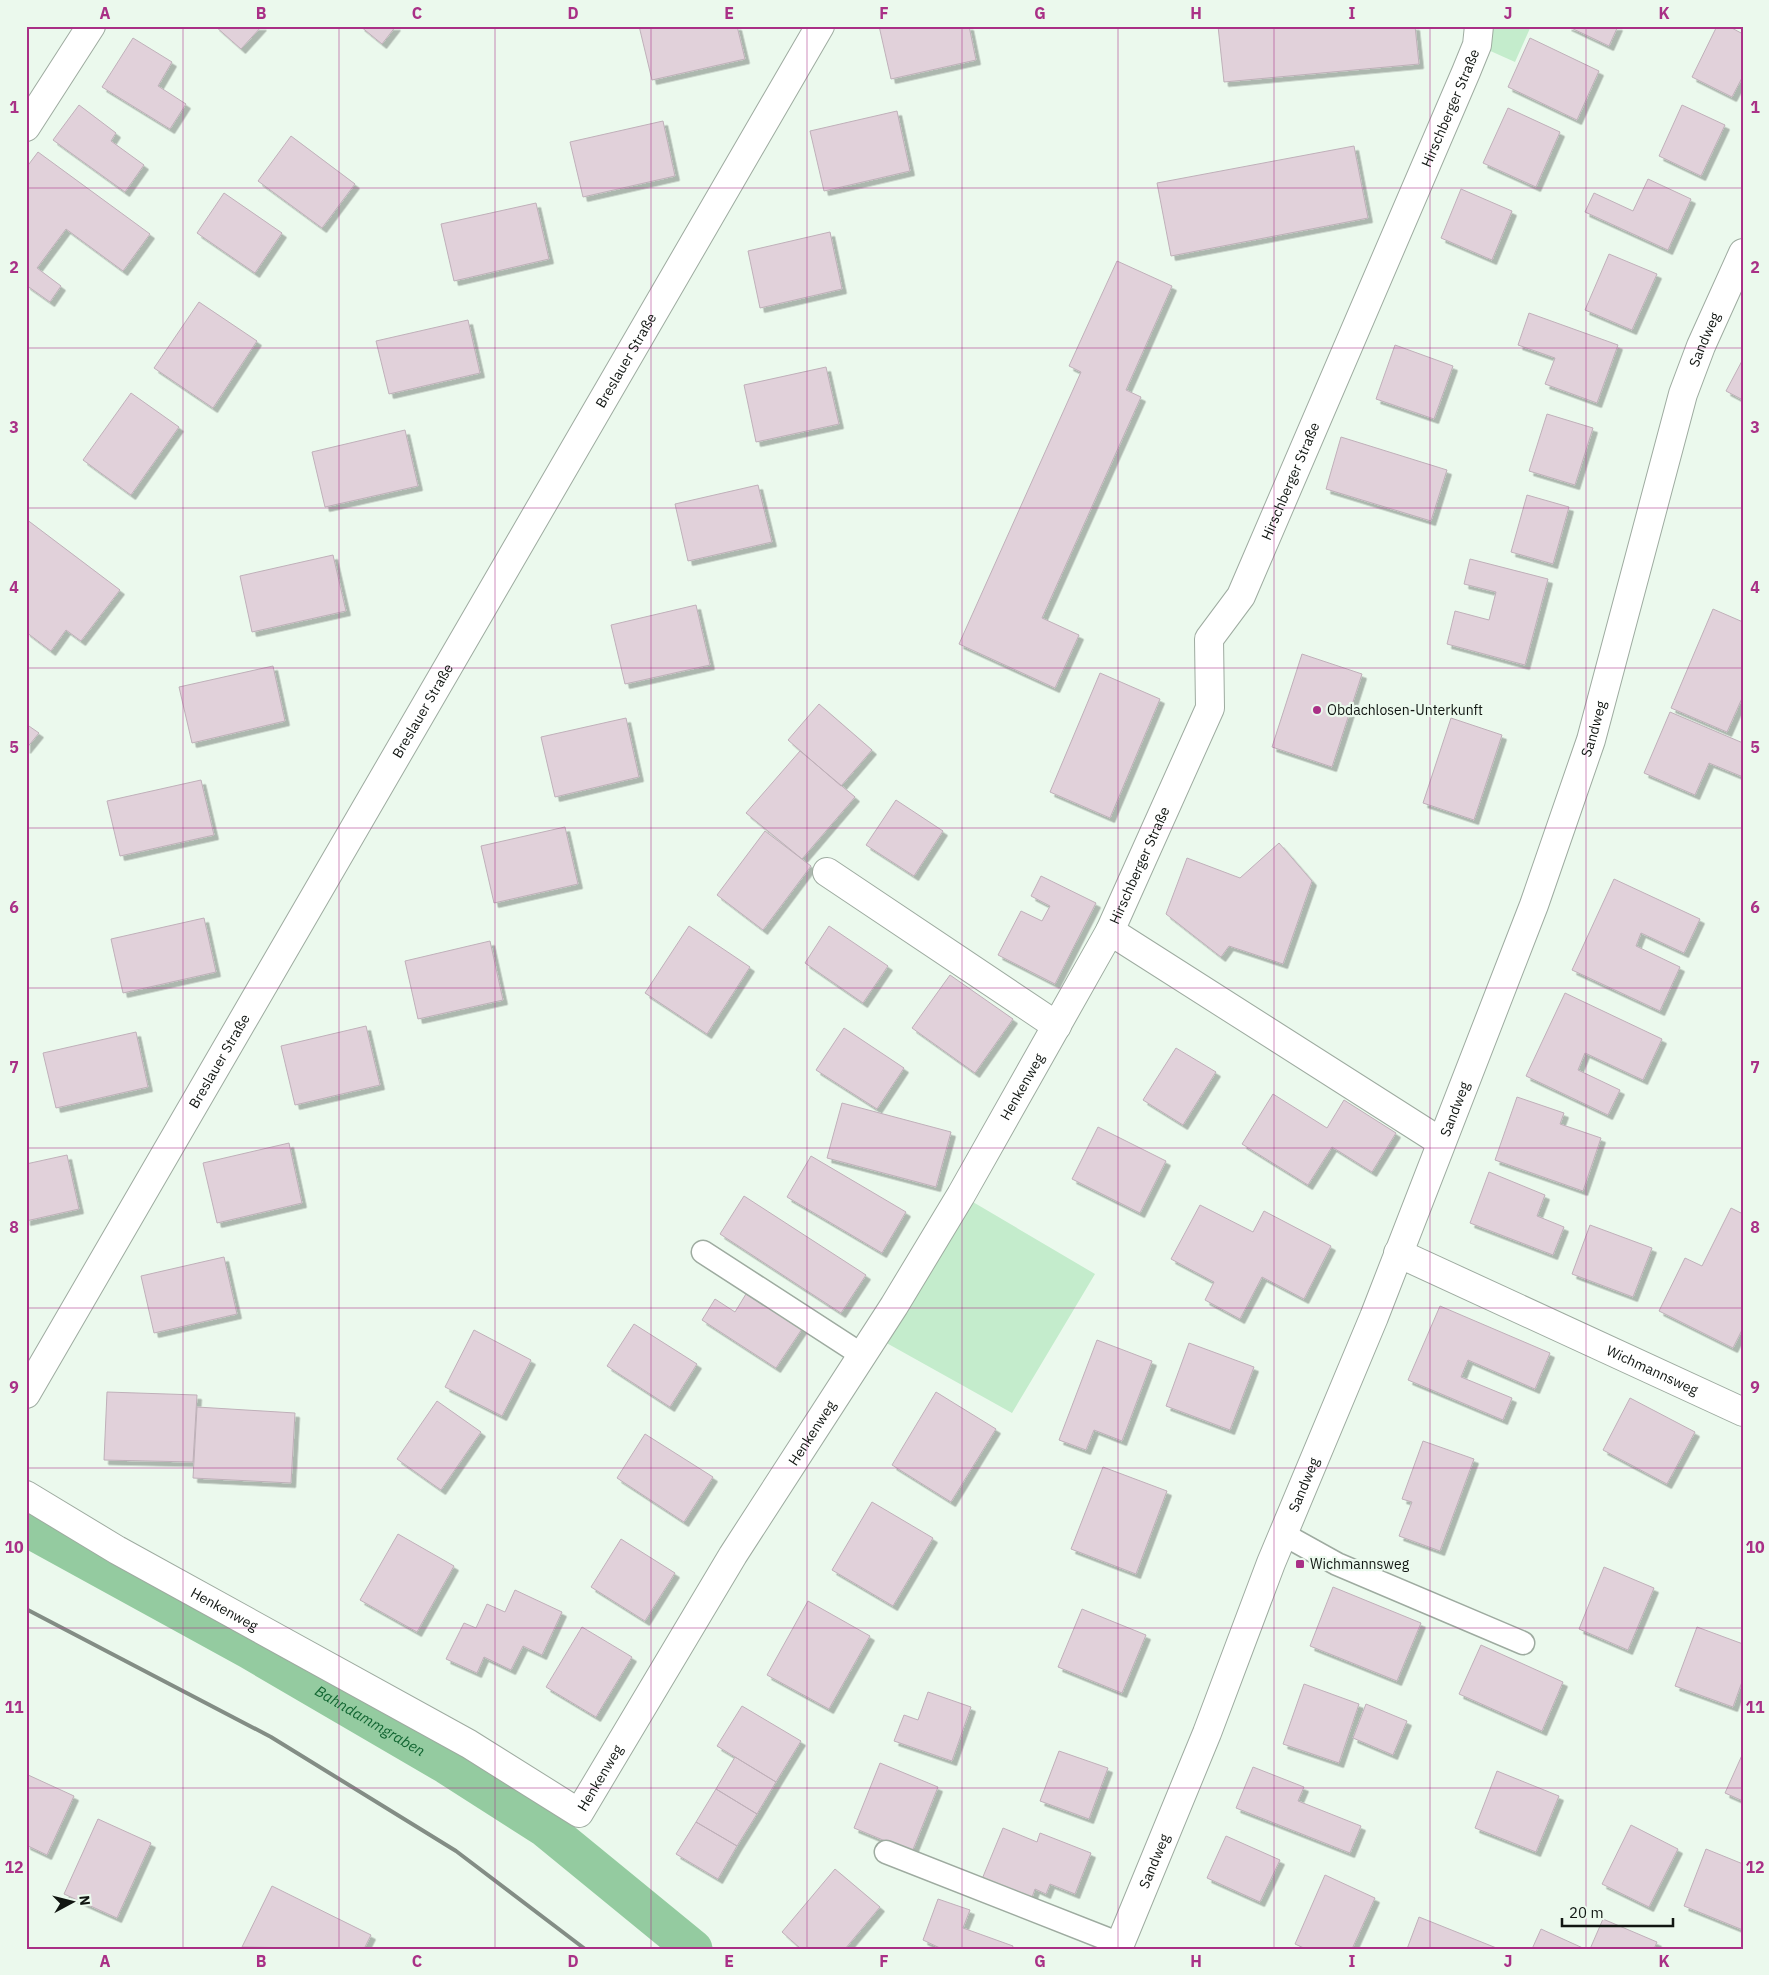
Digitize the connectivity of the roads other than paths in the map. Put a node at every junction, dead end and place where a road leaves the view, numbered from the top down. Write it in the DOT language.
graph roads {
  1 [pos="91,26"];
  2 [pos="820,26"];
  3 [pos="1479,26"];
  4 [pos="26,127"];
  5 [pos="1743,252"];
  6 [pos="828,872"];
  7 [pos="1110,931"];
  8 [pos="1057,1026"];
  9 [pos="1441,1142"];
  10 [pos="703,1252"];
  11 [pos="1398,1253"];
  12 [pos="862,1355"];
  13 [pos="26,1394"];
  14 [pos="1743,1412"];
  15 [pos="26,1495"];
  16 [pos="1284,1534"];
  17 [pos="1523,1643"];
  18 [pos="886,1852"];
  19 [pos="1124,1947"];
  1 -- 4 [label="street"];
  2 -- 13 [label="street, Breslauer Straße"];
  3 -- 7 [label="street, Hirschberger Straße"];
  5 -- 9 [label="street, Sandweg"];
  6 -- 8 [label="street"];
  7 -- 8 [label="street, Henkenweg"];
  7 -- 9 [label="street"];
  8 -- 12 [label="street, Henkenweg"];
  9 -- 11 [label="street, Sandweg"];
  10 -- 12 [label="lane"];
  11 -- 14 [label="street, Wichmannsweg"];
  11 -- 16 [label="street, Sandweg"];
  12 -- 15 [label="street, Henkenweg"];
  16 -- 17 [label="lane"];
  16 -- 19 [label="street, Sandweg"];
  18 -- 19 [label="lane"];
}
